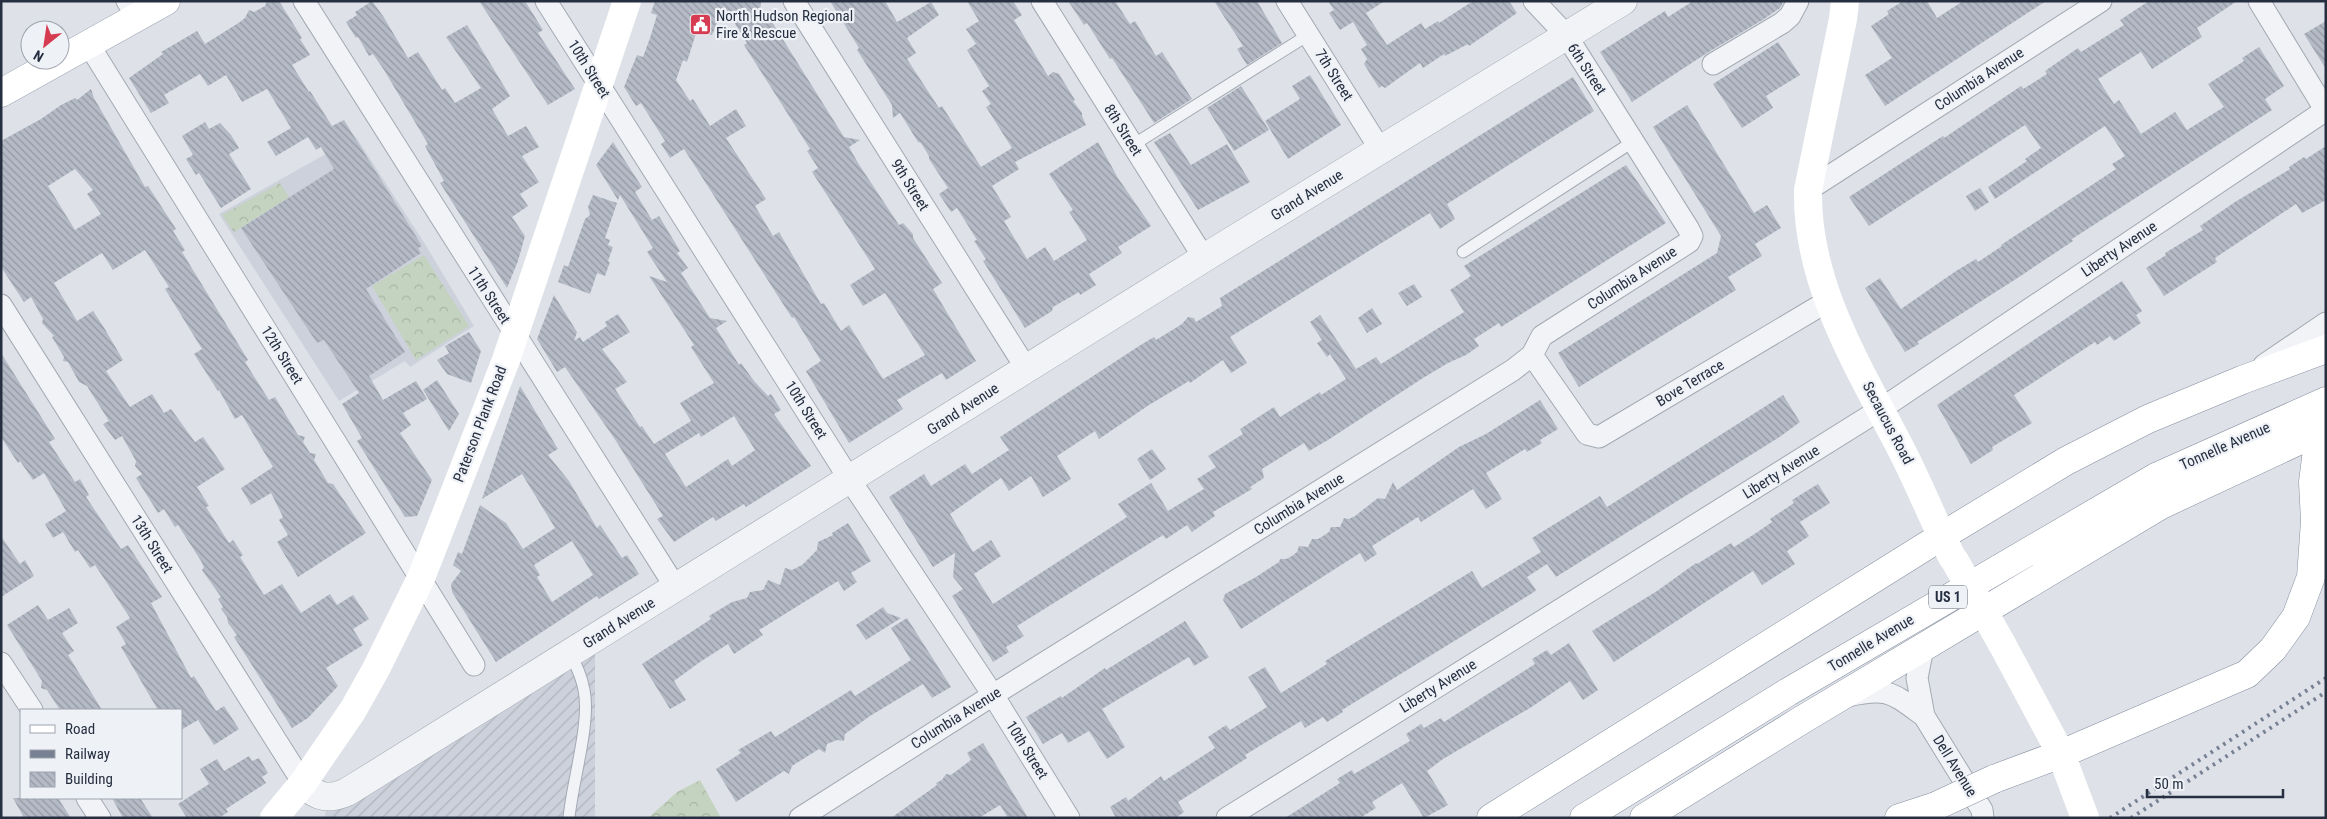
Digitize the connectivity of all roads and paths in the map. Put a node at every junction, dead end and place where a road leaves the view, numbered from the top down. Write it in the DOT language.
graph roads {
  1 [pos="166,1"];
  2 [pos="304,1"];
  3 [pos="546,1"];
  4 [pos="627,1"];
  5 [pos="794,1"];
  6 [pos="1042,1"];
  7 [pos="1288,1"];
  8 [pos="1534,1"];
  9 [pos="1623,1"];
  10 [pos="1798,1"];
  11 [pos="1845,1"];
  12 [pos="2101,1"];
  13 [pos="2260,1"];
  14 [pos="132,9"];
  15 [pos="1308,35"];
  16 [pos="1566,35"];
  17 [pos="89,44"];
  18 [pos="1713,64"];
  19 [pos="599,86"];
  20 [pos="1,93"];
  21 [pos="2326,110"];
  22 [pos="1634,141"];
  23 [pos="1133,145"];
  24 [pos="1380,149"];
  25 [pos="1808,190"];
  26 [pos="1463,252"];
  27 [pos="1204,258"];
  28 [pos="1828,301"];
  29 [pos="1,305"];
  30 [pos="2326,323"];
  31 [pos="514,334"];
  32 [pos="2326,349"];
  33 [pos="1532,355"];
  34 [pos="1026,368"];
  35 [pos="2242,380"];
  36 [pos="2326,401"];
  37 [pos="1881,409"];
  38 [pos="2326,428"];
  39 [pos="2326,434"];
  40 [pos="850,480"];
  41 [pos="1942,536"];
  42 [pos="421,578"];
  43 [pos="676,588"];
  44 [pos="1924,648"];
  45 [pos="570,654"];
  46 [pos="1,663"];
  47 [pos="474,665"];
  48 [pos="993,695"];
  49 [pos="1838,698"];
  50 [pos="31,709"];
  51 [pos="1924,716"];
  52 [pos="2061,754"];
  53 [pos="303,783"];
  54 [pos="88,799"];
  55 [pos="2082,808"];
  56 [pos="283,814"];
  57 [pos="100,818"];
  58 [pos="568,818"];
  59 [pos="800,818"];
  60 [pos="1069,818"];
  61 [pos="1227,818"];
  62 [pos="1491,818"];
  63 [pos="1584,818"];
  64 [pos="1644,818"];
  65 [pos="1899,818"];
  66 [pos="1982,818"];
  1 -- 14 [label="main road"];
  2 -- 31 [label="street, 11th Street"];
  3 -- 19 [label="street, 10th Street"];
  4 -- 19 [label="main road, Paterson Plank Road"];
  5 -- 34 [label="street, 9th Street"];
  6 -- 23 [label="street, 8th Street"];
  7 -- 15 [label="street, 7th Street"];
  8 -- 16 [label="street, 6th Street"];
  9 -- 16 [label="street, Grand Avenue"];
  10 -- 18 [label="street"];
  11 -- 25 [label="main road, Secaucus Road"];
  12 -- 25 [label="street, Columbia Avenue"];
  13 -- 21 [label="street"];
  14 -- 17 [label="main road"];
  15 -- 23 [label="lane"];
  15 -- 24 [label="street, 7th Street"];
  16 -- 22 [label="street, 6th Street"];
  16 -- 24 [label="street, Grand Avenue"];
  17 -- 20 [label="main road"];
  17 -- 42 [label="street, 12th Street"];
  19 -- 31 [label="main road, Paterson Plank Road"];
  19 -- 40 [label="street, 10th Street"];
  21 -- 37 [label="street, Liberty Avenue"];
  22 -- 26 [label="lane"];
  22 -- 33 [label="street, Columbia Avenue"];
  23 -- 27 [label="street, 8th Street"];
  24 -- 27 [label="street, Grand Avenue"];
  25 -- 28 [label="main road, Secaucus Road"];
  27 -- 34 [label="street, Grand Avenue"];
  28 -- 33 [label="street, Bove Terrace"];
  28 -- 37 [label="main road, Secaucus Road"];
  29 -- 53 [label="street, 13th Street"];
  30 -- 35 [label="street"];
  31 -- 42 [label="main road, Paterson Plank Road"];
  31 -- 43 [label="street, 11th Street"];
  32 -- 35 [label="main road"];
  33 -- 48 [label="street, Columbia Avenue"];
  34 -- 40 [label="street, Grand Avenue"];
  35 -- 41 [label="main road"];
  36 -- 63 [label="main road, Tonnelle Avenue / US 1"];
  37 -- 41 [label="main road, Secaucus Road"];
  37 -- 61 [label="street, Liberty Avenue"];
  38 -- 44 [label="main road, Tonnelle Avenue / US 1"];
  39 -- 52 [label="main road"];
  40 -- 43 [label="street, Grand Avenue"];
  40 -- 48 [label="street, 10th Street"];
  41 -- 52 [label="main road, Secaucus Road, bridge"];
  41 -- 62 [label="main road"];
  42 -- 47 [label="street, 12th Street"];
  42 -- 53 [label="main road, Paterson Plank Road"];
  43 -- 45 [label="street, Grand Avenue"];
  44 -- 49 [label="main road, Tonnelle Avenue / US 1"];
  44 -- 51 [label="street, Dell Avenue"];
  45 -- 53 [label="street, Grand Avenue"];
  45 -- 58 [label="lane"];
  46 -- 50 [label="street"];
  48 -- 59 [label="street, Columbia Avenue"];
  48 -- 60 [label="street, 10th Street"];
  49 -- 51 [label="street, Dell Avenue"];
  49 -- 64 [label="main road, Tonnelle Avenue / US 1"];
  51 -- 66 [label="street, Dell Avenue"];
  52 -- 55 [label="main road, Secaucus Road"];
  52 -- 65 [label="main road, bridge"];
  53 -- 56 [label="main road, Paterson Plank Road"];
  54 -- 57 [label="street"];
}
